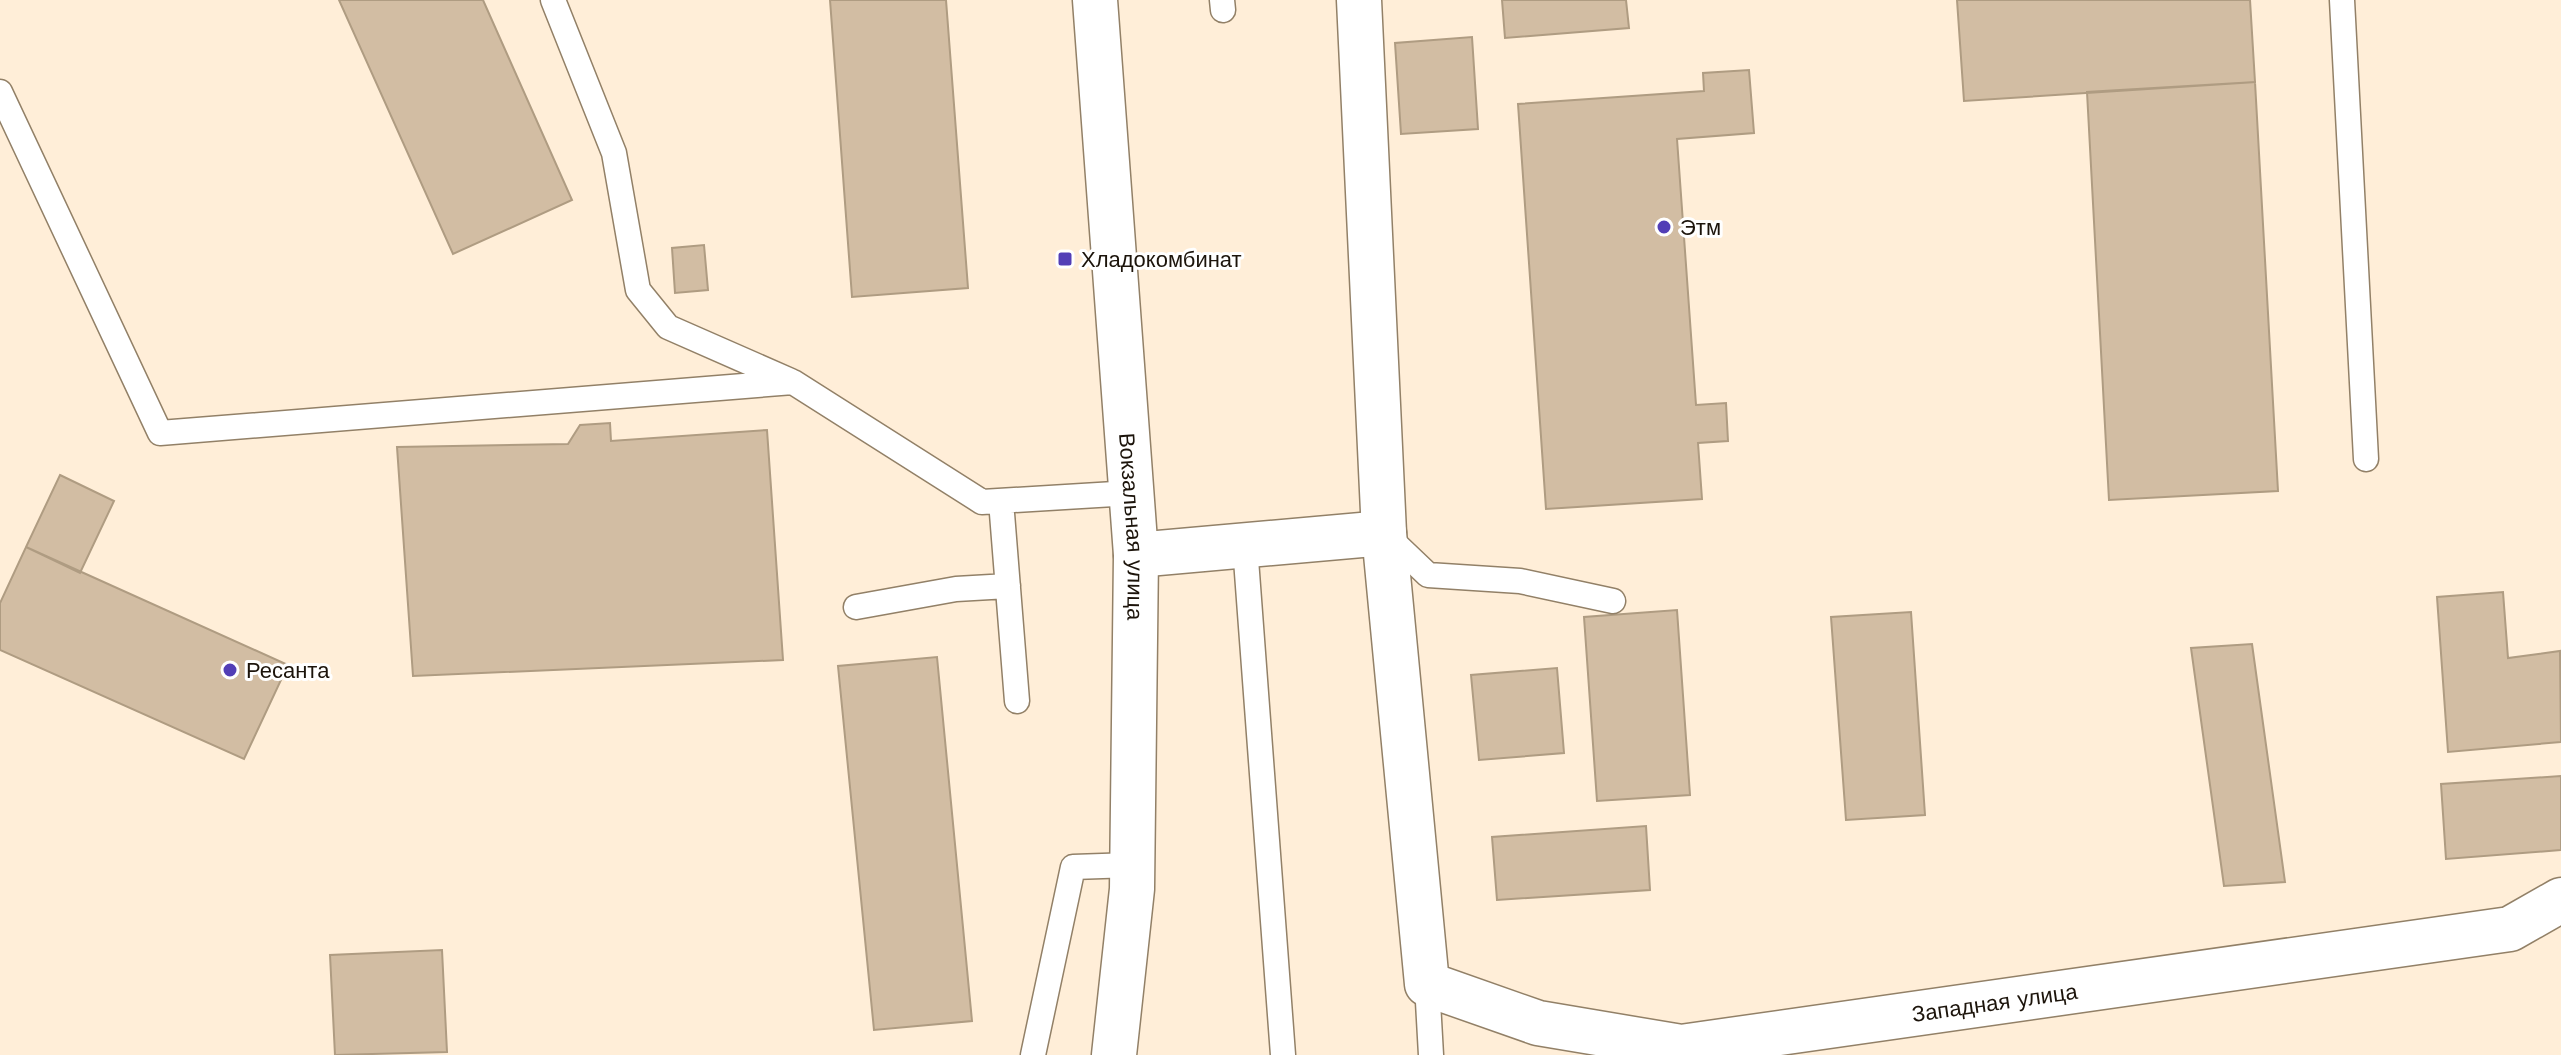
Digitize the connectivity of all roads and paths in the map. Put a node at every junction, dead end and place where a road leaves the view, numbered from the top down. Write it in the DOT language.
graph roads {
  1 [pos="553,0"];
  2 [pos="1095,0"];
  3 [pos="1359,0"];
  4 [pos="2342,0"];
  5 [pos="0,92"];
  6 [pos="793,382"];
  7 [pos="2366,459"];
  8 [pos="1131,493"];
  9 [pos="1001,501"];
  10 [pos="1384,533"];
  11 [pos="1245,546"];
  12 [pos="1136,555"];
  13 [pos="1008,586"];
  14 [pos="1613,601"];
  15 [pos="856,607"];
  16 [pos="1017,701"];
  17 [pos="1132,865"];
  18 [pos="2561,900"];
  19 [pos="1427,984"];
  20 [pos="1033,1055"];
  21 [pos="1114,1055"];
  22 [pos="1283,1055"];
  23 [pos="1431,1055"];
  1 -- 6 [label="lane"];
  2 -- 8 [label="street, Вокзальная улица"];
  3 -- 10 [label="street"];
  4 -- 7 [label="lane"];
  5 -- 6 [label="lane"];
  6 -- 9 [label="lane"];
  8 -- 9 [label="lane"];
  8 -- 12 [label="street, Вокзальная улица"];
  9 -- 13 [label="lane"];
  10 -- 11 [label="street"];
  10 -- 14 [label="lane"];
  10 -- 19 [label="street"];
  11 -- 12 [label="street"];
  11 -- 22 [label="lane"];
  12 -- 17 [label="street, Вокзальная улица"];
  13 -- 15 [label="lane"];
  13 -- 16 [label="lane"];
  17 -- 20 [label="lane"];
  17 -- 21 [label="street, Вокзальная улица"];
  18 -- 19 [label="street, Западная улица"];
  19 -- 23 [label="lane"];
}
